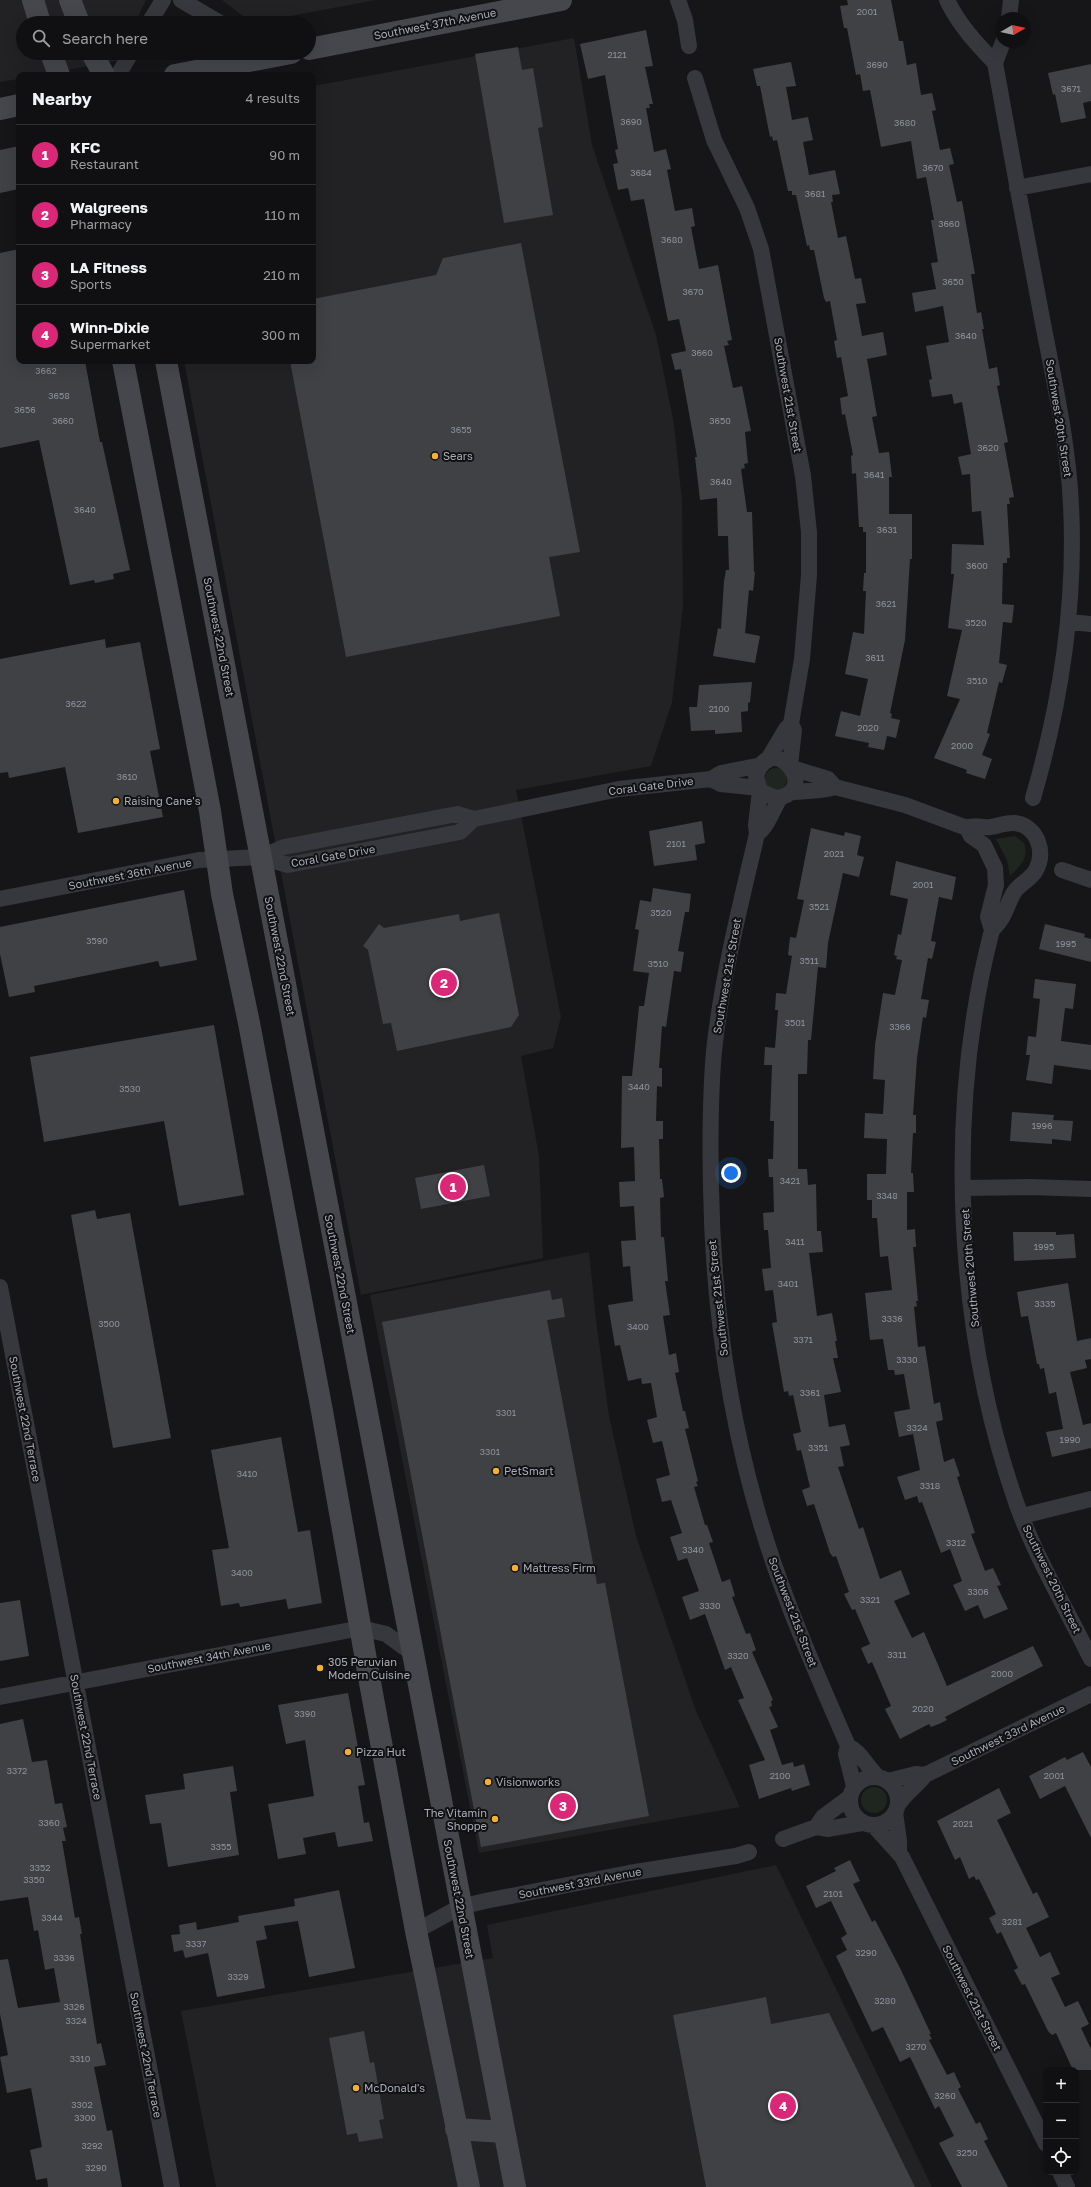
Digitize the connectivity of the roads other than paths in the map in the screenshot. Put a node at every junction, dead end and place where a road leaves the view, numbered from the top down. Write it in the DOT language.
graph roads {
  1 [pos="33,0"];
  2 [pos="70,0"];
  3 [pos="163,0"];
  4 [pos="181,0"];
  5 [pos="561,0"];
  6 [pos="678,0"];
  7 [pos="947,0"];
  8 [pos="1011,0"];
  9 [pos="1010,12"];
  10 [pos="38,16"];
  11 [pos="76,16"];
  12 [pos="153,16"];
  13 [pos="208,16"];
  14 [pos="689,46"];
  15 [pos="316,48"];
  16 [pos="1001,48"];
  17 [pos="54,60"];
  18 [pos="96,60"];
  19 [pos="127,60"];
  20 [pos="250,60"];
  21 [pos="995,63"];
  22 [pos="58,72"];
  23 [pos="102,72"];
  24 [pos="120,72"];
  25 [pos="190,72"];
  26 [pos="695,78"];
  27 [pos="16,106"];
  28 [pos="0,109"];
  29 [pos="1091,174"];
  30 [pos="1017,188"];
  31 [pos="124,364"];
  32 [pos="167,364"];
  33 [pos="1069,622"];
  34 [pos="1091,624"];
  35 [pos="791,724"];
  36 [pos="764,763"];
  37 [pos="791,766"];
  38 [pos="712,779"];
  39 [pos="835,787"];
  40 [pos="759,790"];
  41 [pos="785,795"];
  42 [pos="1033,798"];
  43 [pos="967,828"];
  44 [pos="758,834"];
  45 [pos="261,857"];
  46 [pos="216,858"];
  47 [pos="1062,870"];
  48 [pos="1091,880"];
  49 [pos="0,899"];
  50 [pos="992,930"];
  51 [pos="964,1188"];
  52 [pos="1091,1189"];
  53 [pos="0,1287"];
  54 [pos="1091,1499"];
  55 [pos="1022,1516"];
  56 [pos="361,1628"];
  57 [pos="412,1653"];
  58 [pos="1091,1659"];
  59 [pos="76,1683"];
  60 [pos="1091,1694"];
  61 [pos="0,1697"];
  62 [pos="848,1746"];
  63 [pos="925,1775"];
  64 [pos="883,1779"];
  65 [pos="852,1792"];
  66 [pos="896,1808"];
  67 [pos="868,1824"];
  68 [pos="816,1827"];
  69 [pos="783,1839"];
  70 [pos="899,1851"];
  71 [pos="749,1852"];
  72 [pos="460,1907"];
  73 [pos="416,1931"];
  74 [pos="456,2129"];
  75 [pos="504,2132"];
  76 [pos="1043,2139"];
  77 [pos="1061,2175"];
  78 [pos="172,2187"];
  79 [pos="469,2187"];
  80 [pos="515,2187"];
  81 [pos="1067,2187"];
  1 -- 10 [label="main road"];
  2 -- 11 [label="main road"];
  3 -- 12 [label="street"];
  4 -- 13 [label="street"];
  5 -- 15 [label="main road, Southwest 37th Avenue"];
  6 -- 14 [label="street"];
  7 -- 21 [label="street"];
  8 -- 9 [label="street"];
  16 -- 21 [label="street"];
  17 -- 22 [label="main road"];
  18 -- 23 [label="main road"];
  19 -- 24 [label="street"];
  20 -- 25 [label="main road"];
  21 -- 30 [label="street, Southwest 20th Street"];
  26 -- 35 [label="street, Southwest 21st Street"];
  27 -- 28 [label="main road"];
  29 -- 30 [label="street"];
  30 -- 33 [label="street, Southwest 20th Street"];
  31 -- 46 [label="main road"];
  32 -- 45 [label="main road, Southwest 22nd Street"];
  33 -- 34 [label="street"];
  33 -- 42 [label="street, Southwest 20th Street"];
  35 -- 36 [label="street, Southwest 21st Street"];
  35 -- 37 [label="street, Southwest 21st Street"];
  36 -- 37 [label="street"];
  36 -- 38 [label="street, Coral Gate Drive"];
  36 -- 40 [label="street"];
  37 -- 39 [label="street"];
  37 -- 41 [label="street"];
  38 -- 40 [label="street, Coral Gate Drive"];
  38 -- 45 [label="street, Coral Gate Drive"];
  39 -- 41 [label="street"];
  39 -- 43 [label="street"];
  40 -- 41 [label="street"];
  40 -- 44 [label="street, Southwest 21st Street"];
  41 -- 44 [label="street, Southwest 21st Street"];
  43 -- 50 [label="street, Southwest 20th Street"];
  43 -- 50 [label="street, Southwest 20th Street"];
  44 -- 62 [label="street, Southwest 21st Street"];
  45 -- 46 [label="street, Southwest 36th Avenue"];
  45 -- 57 [label="main road, Southwest 22nd Street"];
  46 -- 49 [label="street, Southwest 36th Avenue"];
  46 -- 56 [label="main road"];
  47 -- 48 [label="street"];
  50 -- 51 [label="street, Southwest 20th Street"];
  51 -- 52 [label="street"];
  51 -- 55 [label="street, Southwest 20th Street"];
  53 -- 59 [label="street, Southwest 22nd Terrace"];
  54 -- 55 [label="street"];
  55 -- 58 [label="street, Southwest 20th Street"];
  56 -- 57 [label="street, Southwest 34th Avenue"];
  56 -- 59 [label="street, Southwest 34th Avenue"];
  56 -- 73 [label="main road"];
  57 -- 72 [label="main road, Southwest 22nd Street"];
  59 -- 61 [label="street, Southwest 34th Avenue"];
  59 -- 78 [label="street, Southwest 22nd Terrace"];
  60 -- 63 [label="street, Southwest 33rd Avenue"];
  62 -- 64 [label="street, Southwest 21st Street"];
  62 -- 65 [label="street, Southwest 21st Street"];
  63 -- 64 [label="street, Southwest 33rd Avenue"];
  63 -- 66 [label="street, Southwest 33rd Avenue"];
  64 -- 65 [label="street"];
  64 -- 66 [label="street"];
  65 -- 67 [label="street"];
  65 -- 68 [label="street"];
  66 -- 67 [label="street"];
  66 -- 70 [label="street, Southwest 21st Street"];
  67 -- 68 [label="street"];
  67 -- 70 [label="street, Southwest 21st Street"];
  68 -- 69 [label="street"];
  70 -- 76 [label="street, Southwest 21st Street"];
  71 -- 72 [label="street, Southwest 33rd Avenue"];
  72 -- 73 [label="street, Southwest 33rd Avenue"];
  72 -- 75 [label="main road, Southwest 22nd Street"];
  73 -- 74 [label="main road"];
  74 -- 75 [label="main road"];
  74 -- 79 [label="main road"];
  75 -- 80 [label="main road, Southwest 22nd Street"];
  77 -- 81 [label="street"];
}
